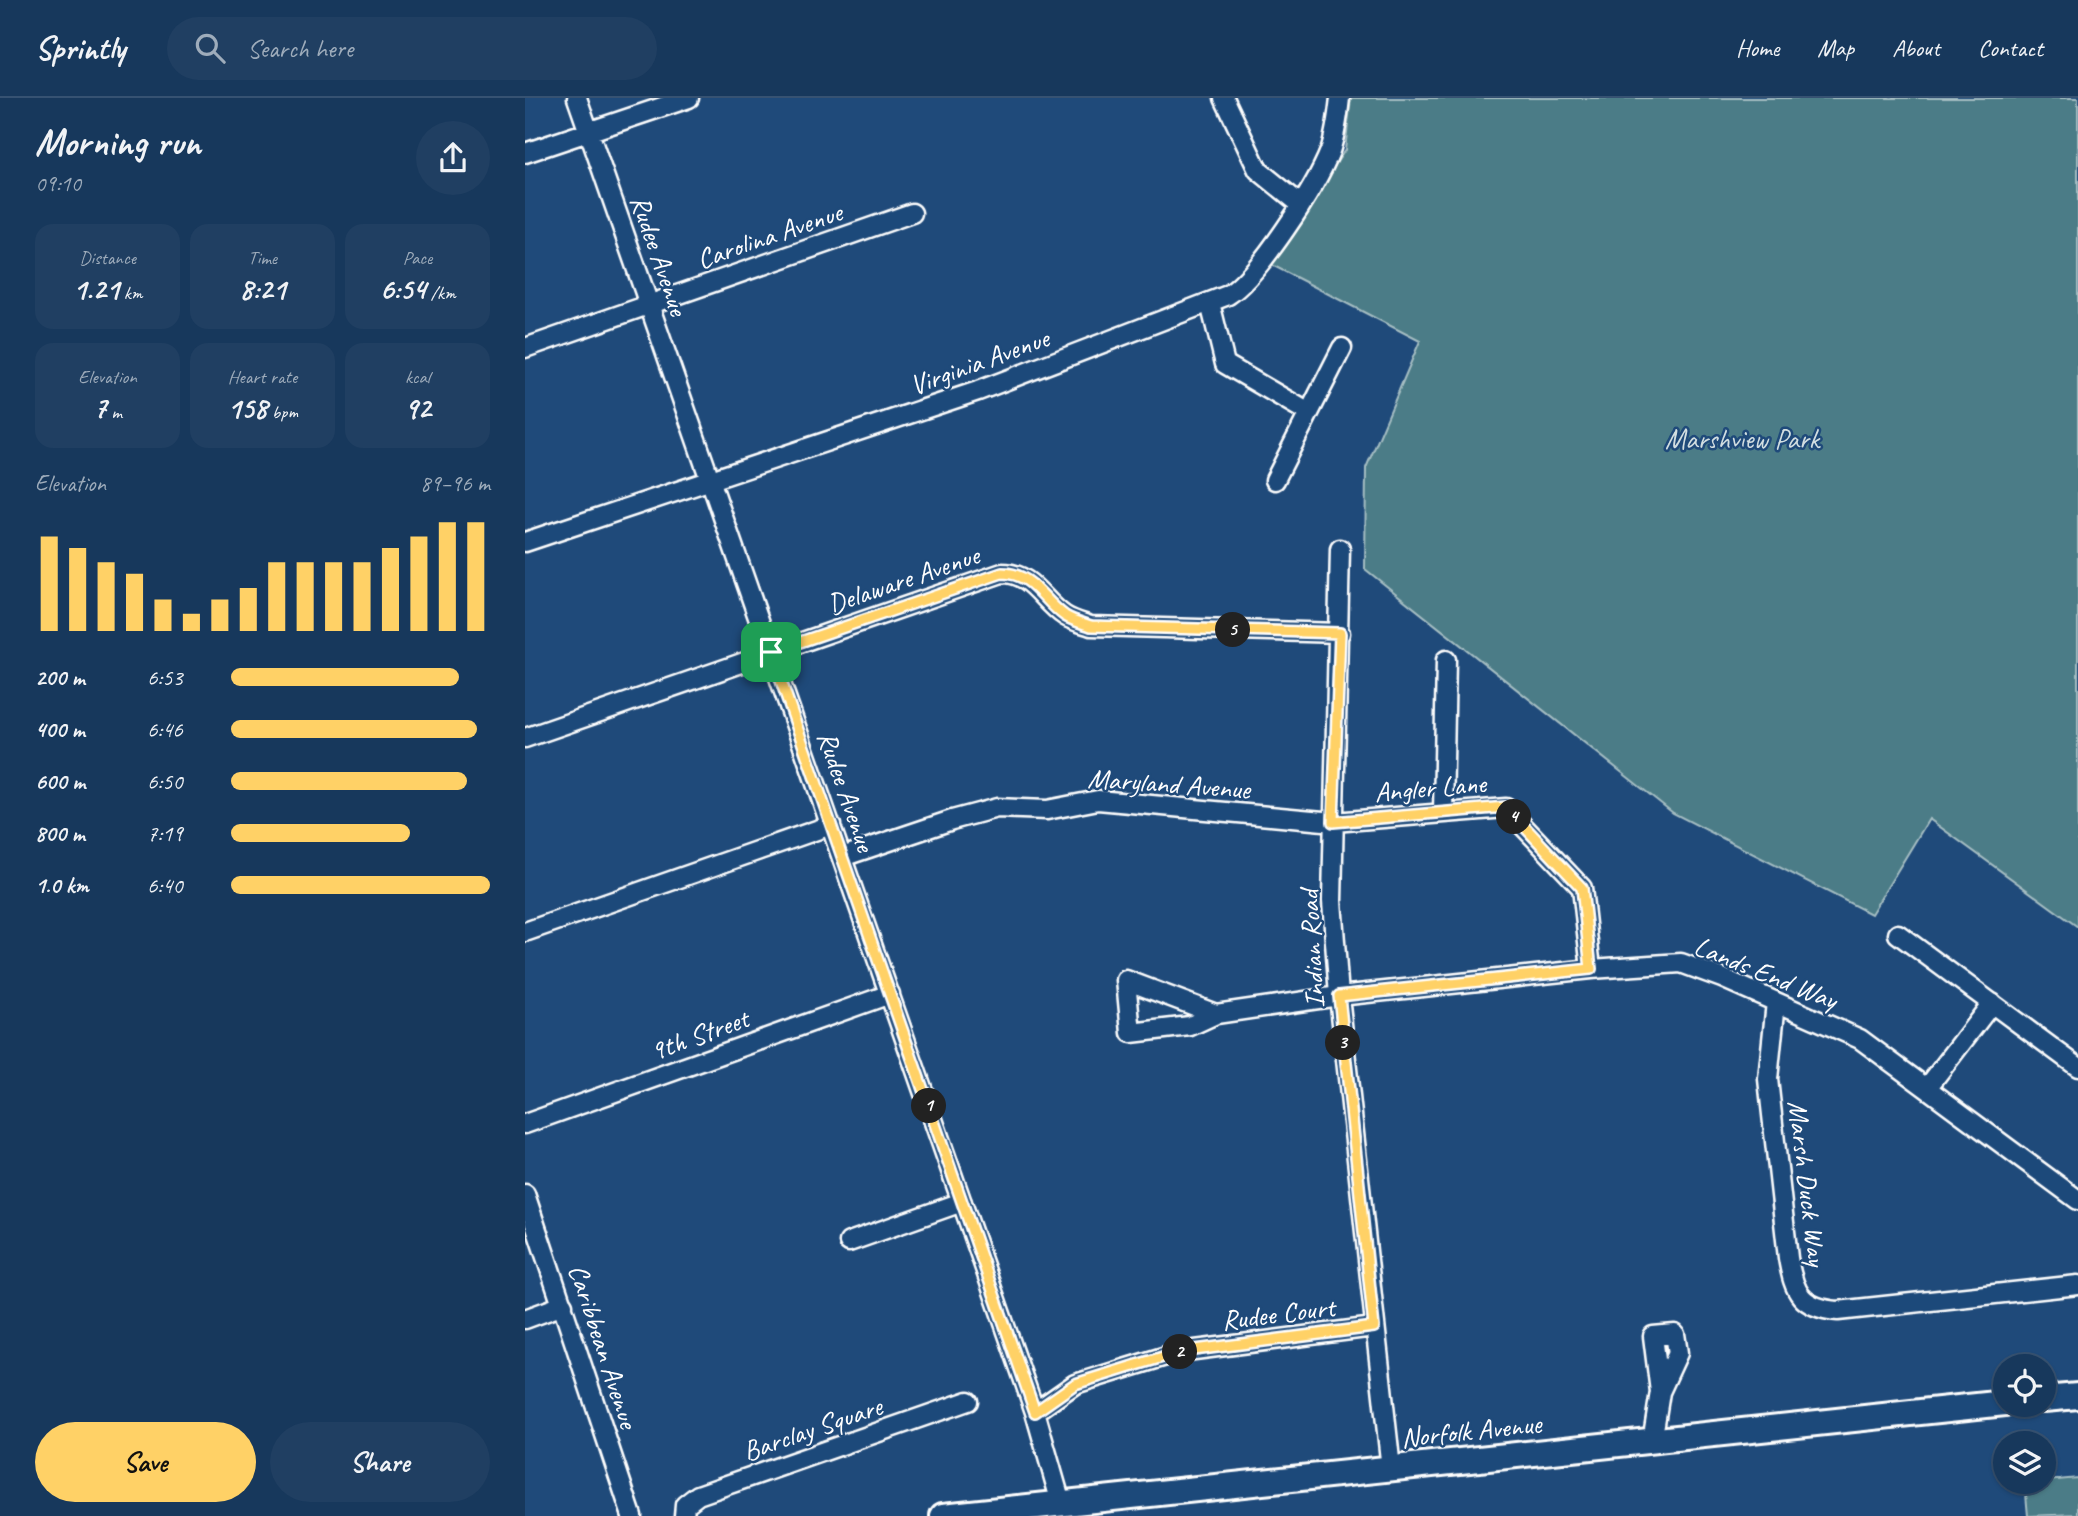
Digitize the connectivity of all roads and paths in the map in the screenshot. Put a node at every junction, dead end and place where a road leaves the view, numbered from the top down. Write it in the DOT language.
graph roads {
  1 [pos="577,98"];
  2 [pos="689,98"];
  3 [pos="1224,98"];
  4 [pos="1340,98"];
  5 [pos="589,131"];
  6 [pos="525,153"];
  7 [pos="1300,204"];
  8 [pos="912,213"];
  9 [pos="1210,303"];
  10 [pos="649,304"];
  11 [pos="525,348"];
  12 [pos="1342,348"];
  13 [pos="1309,414"];
  14 [pos="710,478"];
  15 [pos="1275,480"];
  16 [pos="525,542"];
  17 [pos="1340,550"];
  18 [pos="1340,633"];
  19 [pos="771,652"];
  20 [pos="1446,660"];
  21 [pos="525,738"];
  22 [pos="1443,813"];
  23 [pos="1333,822"];
  24 [pos="831,825"];
  25 [pos="842,857"];
  26 [pos="525,932"];
  27 [pos="1898,934"];
  28 [pos="1591,969"];
  29 [pos="890,994"];
  30 [pos="1339,996"];
  31 [pos="1776,1002"];
  32 [pos="1991,1003"];
  33 [pos="1216,1013"];
  34 [pos="2078,1067"];
  35 [pos="1927,1088"];
  36 [pos="525,1124"];
  37 [pos="2075,1191"];
  38 [pos="525,1194"];
  39 [pos="962,1202"];
  40 [pos="849,1242"];
  41 [pos="2078,1286"];
  42 [pos="563,1305"];
  43 [pos="525,1319"];
  44 [pos="1374,1327"];
  45 [pos="1660,1392"];
  46 [pos="2078,1396"];
  47 [pos="2056,1398"];
  48 [pos="968,1401"];
  49 [pos="1993,1405"];
  50 [pos="1035,1412"];
  51 [pos="1652,1442"];
  52 [pos="1391,1469"];
  53 [pos="1061,1503"];
  54 [pos="632,1516"];
  55 [pos="684,1516"];
  56 [pos="943,1516"];
  1 -- 5 [label="street, Rudee Avenue"];
  2 -- 5 [label="street"];
  3 -- 7 [label="street"];
  4 -- 7 [label="street, Virginia Avenue"];
  5 -- 6 [label="street"];
  5 -- 10 [label="street, Rudee Avenue"];
  7 -- 9 [label="street, Virginia Avenue"];
  8 -- 10 [label="street, Carolina Avenue"];
  9 -- 13 [label="street"];
  9 -- 14 [label="street, Virginia Avenue"];
  10 -- 11 [label="street, Carolina Avenue"];
  10 -- 14 [label="street, Rudee Avenue"];
  12 -- 13 [label="street"];
  13 -- 15 [label="street"];
  14 -- 16 [label="street, Virginia Avenue"];
  14 -- 19 [label="street, Rudee Avenue"];
  17 -- 18 [label="street, Indian Road"];
  18 -- 19 [label="street, Delaware Avenue"];
  18 -- 23 [label="street, Indian Road"];
  19 -- 21 [label="street, Delaware Avenue"];
  19 -- 24 [label="street, Rudee Avenue"];
  20 -- 22 [label="street"];
  22 -- 23 [label="street, Angler Lane"];
  22 -- 28 [label="street, Angler Lane"];
  23 -- 25 [label="street, Maryland Avenue"];
  23 -- 30 [label="street, Indian Road"];
  24 -- 25 [label="street, Rudee Avenue"];
  24 -- 26 [label="street"];
  25 -- 29 [label="street, Rudee Avenue"];
  27 -- 32 [label="street"];
  28 -- 30 [label="street, Lands End Way"];
  28 -- 31 [label="street, Lands End Way"];
  29 -- 36 [label="street, 9th Street"];
  29 -- 39 [label="street, Rudee Avenue"];
  30 -- 33 [label="street, Lands End Way"];
  30 -- 44 [label="street, Indian Road"];
  31 -- 35 [label="street, Lands End Way"];
  31 -- 41 [label="street, Marsh Duck Way"];
  32 -- 34 [label="street"];
  32 -- 35 [label="street"];
  33 -- 33 [label="street"];
  35 -- 37 [label="street, Lands End Way"];
  38 -- 42 [label="street, Caribbean Avenue"];
  39 -- 40 [label="street"];
  39 -- 50 [label="street, Rudee Avenue"];
  42 -- 43 [label="street"];
  42 -- 54 [label="street, Caribbean Avenue"];
  44 -- 50 [label="street, Rudee Court"];
  44 -- 52 [label="street, Indian Road"];
  45 -- 51 [label="street"];
  46 -- 47 [label="main road"];
  48 -- 55 [label="street, Barclay Square"];
  49 -- 51 [label="main road, Norfolk Avenue"];
  50 -- 53 [label="street, Rudee Avenue"];
  51 -- 52 [label="main road, Norfolk Avenue"];
  52 -- 53 [label="main road, Norfolk Avenue"];
  53 -- 56 [label="main road, Norfolk Avenue"];
}
